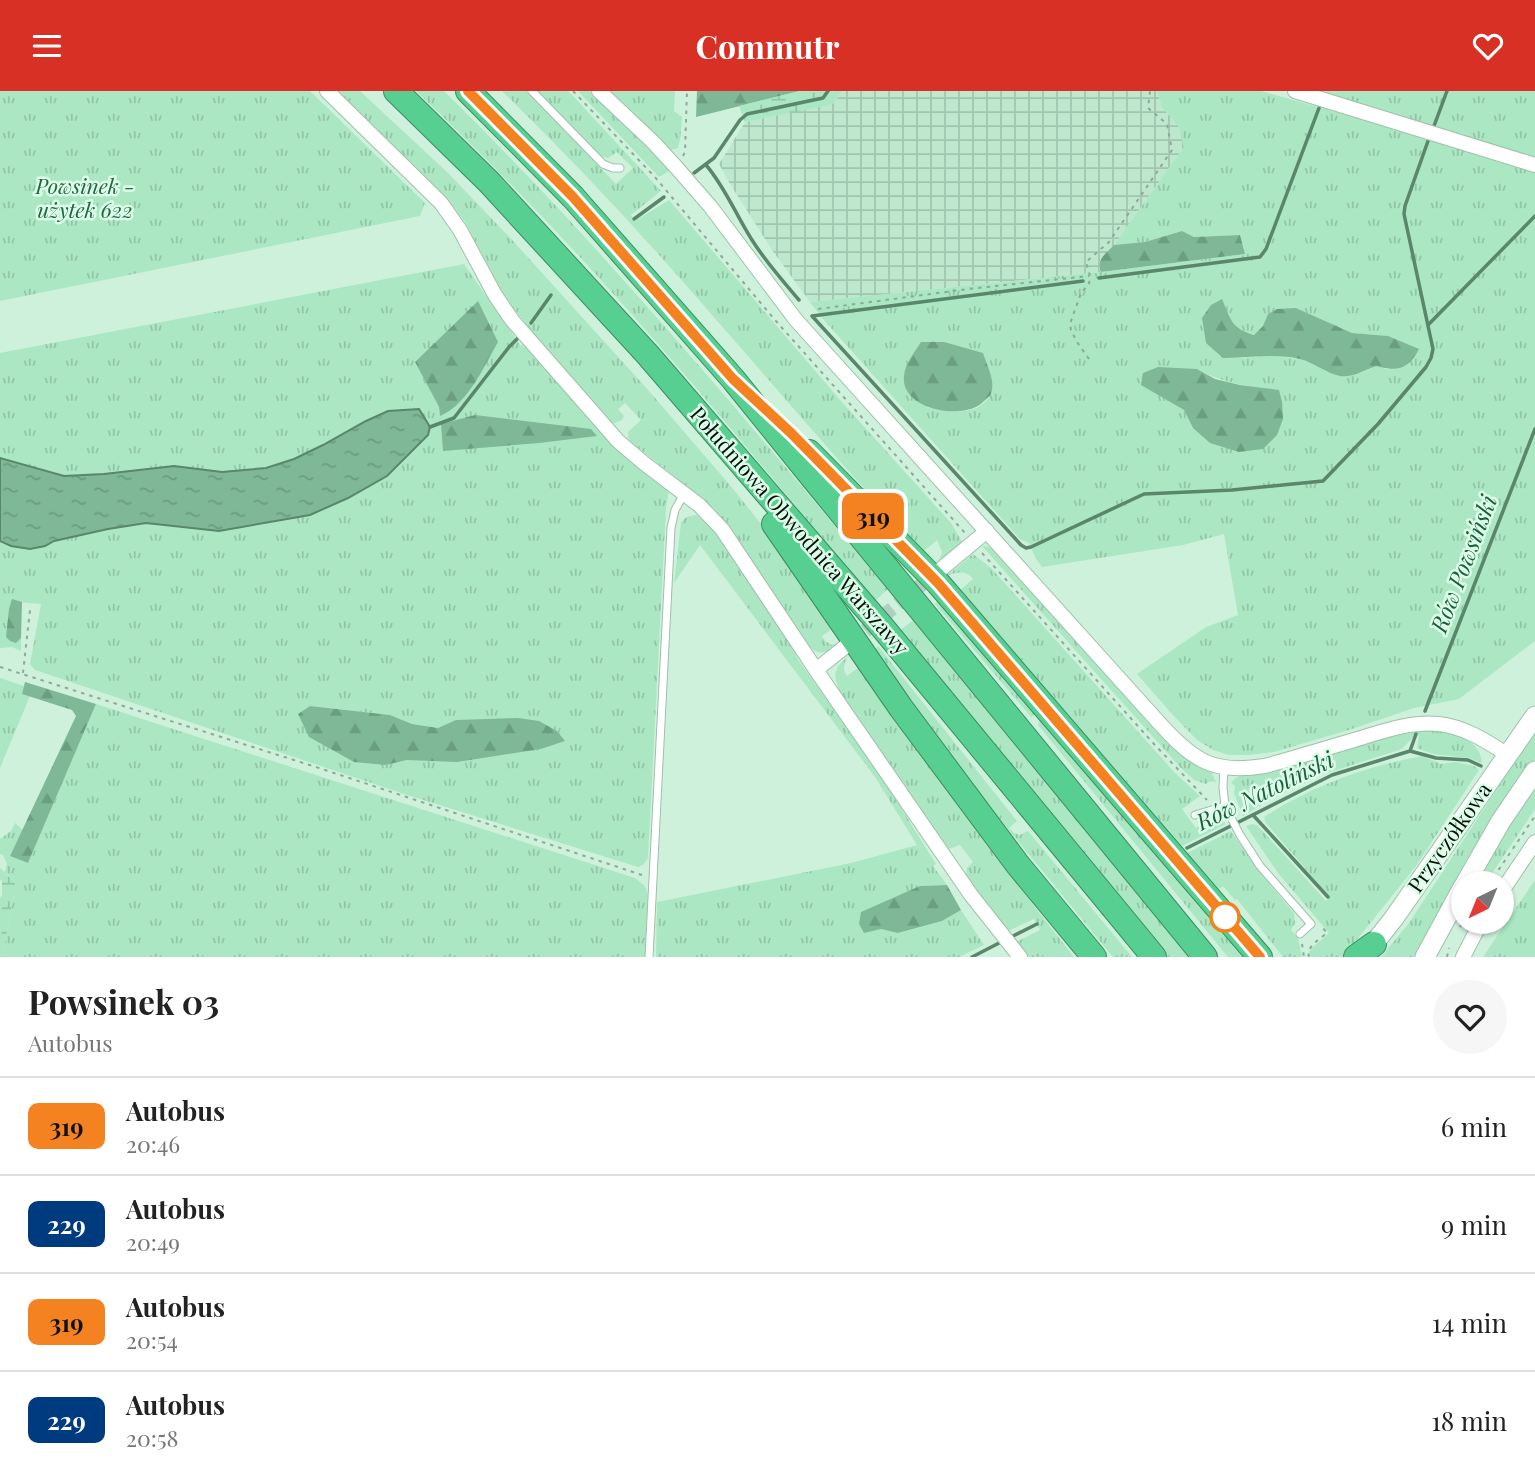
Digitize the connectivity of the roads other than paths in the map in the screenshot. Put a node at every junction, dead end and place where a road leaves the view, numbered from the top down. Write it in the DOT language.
graph roads {
  1 [pos="327,91"];
  2 [pos="396,91"];
  3 [pos="468,91"];
  4 [pos="532,91"];
  5 [pos="599,91"];
  6 [pos="1295,91"];
  7 [pos="1535,165"];
  8 [pos="620,168"];
  9 [pos="733,379"];
  10 [pos="705,422"];
  11 [pos="684,494"];
  12 [pos="987,531"];
  13 [pos="940,570"];
  14 [pos="846,646"];
  15 [pos="816,670"];
  16 [pos="1535,716"];
  17 [pos="1508,755"];
  18 [pos="1224,768"];
  19 [pos="1535,771"];
  20 [pos="1221,807"];
  21 [pos="1195,815"];
  22 [pos="1535,842"];
  23 [pos="1472,871"];
  24 [pos="1514,873"];
  25 [pos="1451,909"];
  26 [pos="1300,934"];
  27 [pos="1474,935"];
  28 [pos="1364,953"];
  29 [pos="1019,956"];
  30 [pos="649,957"];
  31 [pos="1094,957"];
  32 [pos="1154,957"];
  33 [pos="1205,957"];
  34 [pos="1260,957"];
  35 [pos="1425,957"];
  36 [pos="1463,957"];
  1 -- 11 [label="street"];
  2 -- 10 [label="highway, Południowa Obwodnica Warszawy"];
  3 -- 9 [label="highway, Południowa Obwodnica Warszawy"];
  4 -- 8 [label="lane"];
  5 -- 12 [label="street"];
  6 -- 7 [label="street"];
  9 -- 33 [label="highway, Południowa Obwodnica Warszawy"];
  9 -- 34 [label="highway"];
  10 -- 31 [label="highway"];
  10 -- 32 [label="highway, Południowa Obwodnica Warszawy"];
  11 -- 15 [label="street"];
  11 -- 30 [label="lane"];
  12 -- 13 [label="street"];
  12 -- 18 [label="street"];
  14 -- 15 [label="street"];
  15 -- 29 [label="street"];
  16 -- 17 [label="main road, Przyczółkowa"];
  17 -- 18 [label="street"];
  17 -- 28 [label="main road, Przyczółkowa"];
  18 -- 20 [label="lane"];
  19 -- 23 [label="main road, Przyczółkowa"];
  20 -- 21 [label="lane"];
  20 -- 26 [label="lane"];
  22 -- 24 [label="street"];
  25 -- 35 [label="main road, Przyczółkowa"];
  27 -- 36 [label="street"];
}
